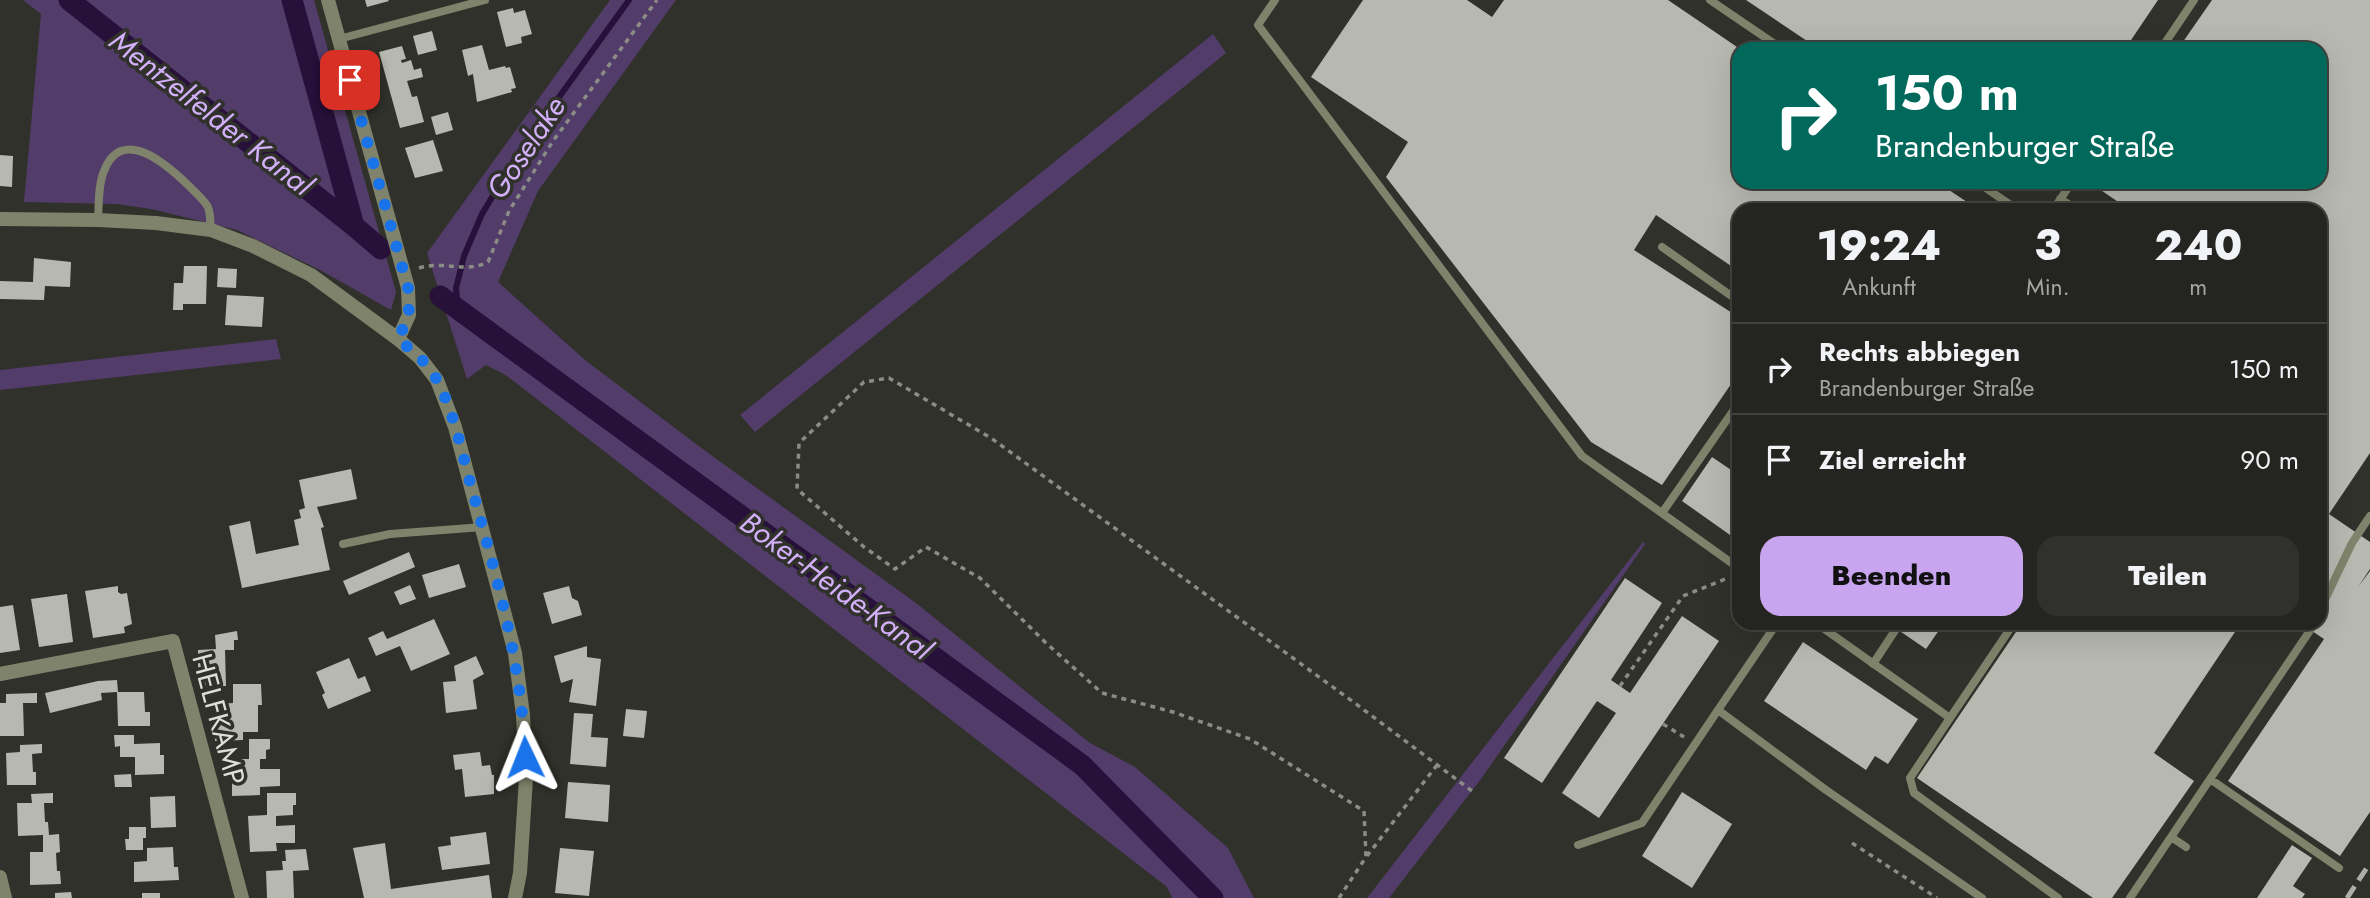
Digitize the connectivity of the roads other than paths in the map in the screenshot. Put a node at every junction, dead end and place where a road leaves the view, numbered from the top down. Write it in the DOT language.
graph roads {
  1 [pos="328,0"];
  2 [pos="485,0"];
  3 [pos="1275,0"];
  4 [pos="1710,0"];
  5 [pos="2194,0"];
  6 [pos="339,39"];
  7 [pos="1772,42"];
  8 [pos="2166,42"];
  9 [pos="1987,189"];
  10 [pos="2067,189"];
  11 [pos="2060,199"];
  12 [pos="2008,203"];
  13 [pos="2057,203"];
  14 [pos="2067,203"];
  15 [pos="0,219"];
  16 [pos="99,220"];
  17 [pos="211,230"];
  18 [pos="1662,247"];
  19 [pos="1732,296"];
  20 [pos="398,339"];
  21 [pos="1732,412"];
  22 [pos="1662,513"];
  23 [pos="2370,516"];
  24 [pos="483,527"];
  25 [pos="343,544"];
  26 [pos="1732,563"];
  27 [pos="2327,595"];
  28 [pos="1772,630"];
  29 [pos="1826,630"];
  30 [pos="1895,630"];
  31 [pos="2009,630"];
  32 [pos="2310,630"];
  33 [pos="1873,664"];
  34 [pos="0,674"];
  35 [pos="1718,710"];
  36 [pos="1950,718"];
  37 [pos="2210,779"];
  38 [pos="2171,837"];
  39 [pos="1578,845"];
  40 [pos="2186,846"];
  41 [pos="2339,868"];
  42 [pos="0,877"];
  43 [pos="5,898"];
  44 [pos="242,898"];
  45 [pos="515,898"];
  46 [pos="1982,898"];
  47 [pos="2058,898"];
  48 [pos="2130,898"];
  1 -- 6 [label="street"];
  2 -- 6 [label="lane"];
  3 -- 22 [label="lane"];
  4 -- 7 [label="lane"];
  5 -- 8 [label="lane"];
  6 -- 20 [label="street"];
  9 -- 12 [label="lane"];
  10 -- 11 [label="lane"];
  11 -- 13 [label="lane"];
  11 -- 14 [label="lane"];
  15 -- 16 [label="street"];
  16 -- 17 [label="street"];
  16 -- 17 [label="lane"];
  17 -- 20 [label="street"];
  18 -- 19 [label="lane"];
  20 -- 24 [label="street"];
  21 -- 22 [label="lane"];
  22 -- 26 [label="lane"];
  23 -- 27 [label="lane"];
  24 -- 25 [label="lane"];
  24 -- 45 [label="street"];
  28 -- 35 [label="lane"];
  29 -- 33 [label="lane"];
  30 -- 33 [label="lane"];
  31 -- 36 [label="lane"];
  32 -- 37 [label="lane"];
  33 -- 36 [label="lane"];
  34 -- 44 [label="street, HELFKAMP"];
  35 -- 39 [label="lane"];
  35 -- 46 [label="lane"];
  36 -- 47 [label="lane"];
  37 -- 38 [label="lane"];
  37 -- 41 [label="lane"];
  38 -- 40 [label="lane"];
  38 -- 48 [label="lane"];
  42 -- 43 [label="street"];
}
